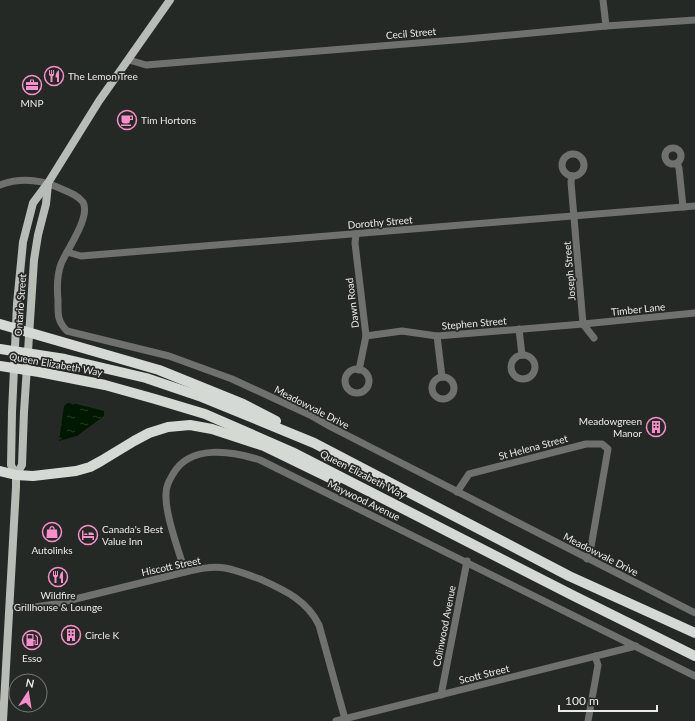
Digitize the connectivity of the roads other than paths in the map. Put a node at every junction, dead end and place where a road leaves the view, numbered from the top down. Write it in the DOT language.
graph roads {
  1 [pos="170,0"];
  2 [pos="603,0"];
  3 [pos="695,20"];
  4 [pos="606,26"];
  5 [pos="129,60"];
  6 [pos="677,163"];
  7 [pos="572,176"];
  8 [pos="48,183"];
  9 [pos="0,184"];
  10 [pos="695,206"];
  11 [pos="683,207"];
  12 [pos="574,216"];
  13 [pos="356,234"];
  14 [pos="67,252"];
  15 [pos="695,313"];
  16 [pos="0,324"];
  17 [pos="583,324"];
  18 [pos="519,329"];
  19 [pos="366,336"];
  20 [pos="437,336"];
  21 [pos="594,338"];
  22 [pos="0,349"];
  23 [pos="522,355"];
  24 [pos="0,366"];
  25 [pos="359,370"];
  26 [pos="442,377"];
  27 [pos="314,443"];
  28 [pos="0,472"];
  29 [pos="16,475"];
  30 [pos="457,492"];
  31 [pos="587,558"];
  32 [pos="467,562"];
  33 [pos="185,572"];
  34 [pos="550,584"];
  35 [pos="10,607"];
  36 [pos="695,613"];
  37 [pos="695,633"];
  38 [pos="636,646"];
  39 [pos="596,656"];
  40 [pos="695,656"];
  41 [pos="695,676"];
  42 [pos="441,695"];
  43 [pos="344,719"];
  44 [pos="3,721"];
  45 [pos="336,721"];
  46 [pos="588,721"];
  1 -- 5 [label="main road, Ontario Street"];
  2 -- 4 [label="street"];
  3 -- 4 [label="street, Cecil Street"];
  4 -- 5 [label="street, Cecil Street"];
  5 -- 8 [label="main road, Ontario Street"];
  6 -- 11 [label="street"];
  7 -- 12 [label="street, Joseph Street"];
  8 -- 9 [label="street"];
  8 -- 14 [label="street, Meadowvale Drive"];
  8 -- 29 [label="main road, Ontario Street"];
  8 -- 29 [label="main road, Ontario Street"];
  10 -- 11 [label="street, Dorothy Street"];
  11 -- 12 [label="street, Dorothy Street"];
  12 -- 13 [label="street, Dorothy Street"];
  12 -- 17 [label="street, Joseph Street"];
  13 -- 14 [label="street, Dorothy Street"];
  13 -- 19 [label="street, Dawn Road"];
  14 -- 30 [label="street, Meadowvale Drive"];
  15 -- 17 [label="street, Timber Lane"];
  16 -- 27 [label="highway"];
  17 -- 18 [label="street, Stephen Street"];
  17 -- 21 [label="street"];
  18 -- 20 [label="street, Stephen Street"];
  18 -- 23 [label="street"];
  19 -- 20 [label="street, Stephen Street"];
  19 -- 25 [label="street, Dawn Road"];
  20 -- 26 [label="street"];
  22 -- 27 [label="highway, Queen Elizabeth Way"];
  24 -- 34 [label="highway, Queen Elizabeth Way"];
  27 -- 37 [label="highway, Queen Elizabeth Way"];
  28 -- 29 [label="highway"];
  29 -- 34 [label="highway"];
  29 -- 35 [label="main road, Ontario Street"];
  30 -- 31 [label="street, Meadowvale Drive"];
  30 -- 31 [label="street, St Helena Street"];
  31 -- 36 [label="street, Meadowvale Drive"];
  32 -- 33 [label="street, Maywood Avenue"];
  32 -- 38 [label="street, Maywood Avenue"];
  32 -- 42 [label="street, Colinwood Avenue"];
  33 -- 35 [label="street, Hiscott Street"];
  33 -- 43 [label="street, Hiscott Street"];
  34 -- 40 [label="highway, Queen Elizabeth Way"];
  35 -- 44 [label="main road, Ontario Street"];
  38 -- 39 [label="street, Scott Street"];
  38 -- 41 [label="street, Maywood Avenue"];
  39 -- 42 [label="street, Scott Street"];
  39 -- 46 [label="street"];
  42 -- 43 [label="street, Scott Street"];
  43 -- 45 [label="street, Scott Street"];
}
